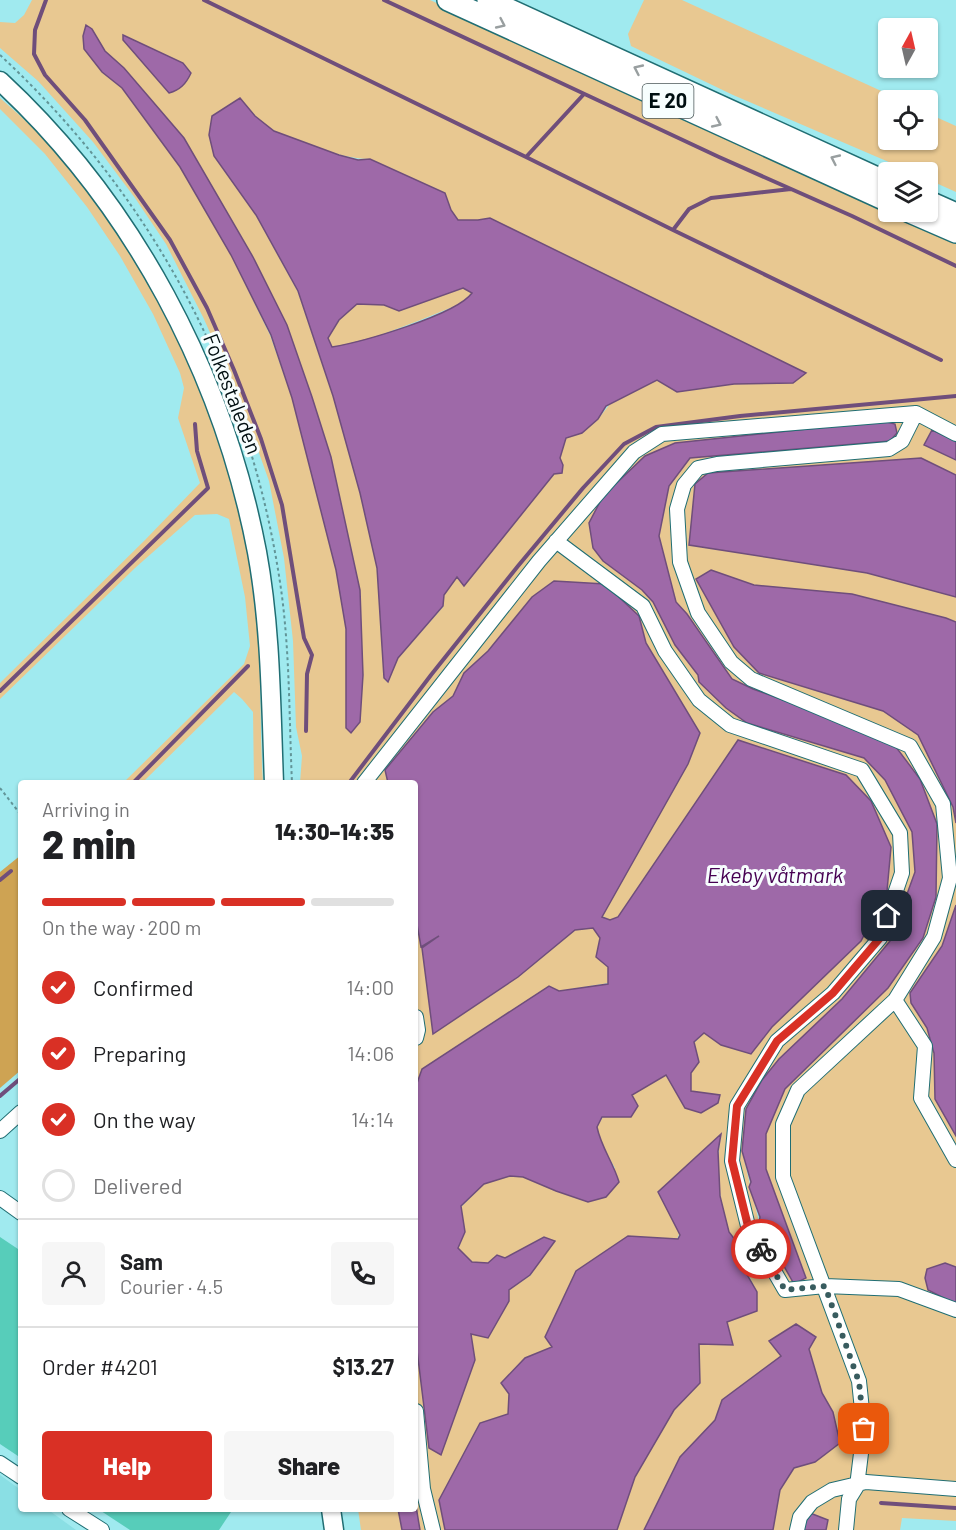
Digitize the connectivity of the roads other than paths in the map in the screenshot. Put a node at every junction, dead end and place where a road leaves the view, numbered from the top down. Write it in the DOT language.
graph roads {
  1 [pos="448,0"];
  2 [pos="488,0"];
  3 [pos="0,81"];
  4 [pos="878,178"];
  5 [pos="878,196"];
  6 [pos="938,206"];
  7 [pos="956,214"];
  8 [pos="933,222"];
  9 [pos="956,232"];
  10 [pos="916,413"];
  11 [pos="956,434"];
  12 [pos="556,541"];
  13 [pos="274,780"];
  14 [pos="369,780"];
  15 [pos="895,1000"];
  16 [pos="18,1115"];
  17 [pos="0,1131"];
  18 [pos="956,1160"];
  19 [pos="0,1198"];
  20 [pos="18,1211"];
  21 [pos="825,1286"];
  22 [pos="956,1310"];
  23 [pos="418,1433"];
  24 [pos="0,1463"];
  25 [pos="18,1475"];
  26 [pos="857,1486"];
  27 [pos="956,1489"];
  28 [pos="74,1512"];
  29 [pos="319,1512"];
  30 [pos="331,1512"];
  31 [pos="102,1530"];
  32 [pos="322,1530"];
  33 [pos="334,1530"];
  34 [pos="433,1530"];
  35 [pos="797,1530"];
  36 [pos="846,1530"];
  1 -- 5 [label="highway, E 20, one-way"];
  4 -- 2 [label="highway, E 20, one-way"];
  3 -- 13 [label="main road, Folkestaleden"];
  6 -- 7 [label="highway"];
  8 -- 9 [label="highway"];
  10 -- 11 [label="lane"];
  10 -- 12 [label="lane"];
  10 -- 15 [label="lane"];
  12 -- 14 [label="lane"];
  12 -- 21 [label="lane"];
  15 -- 18 [label="lane"];
  15 -- 21 [label="lane"];
  16 -- 17 [label="lane"];
  19 -- 20 [label="lane"];
  21 -- 22 [label="lane"];
  21 -- 26 [label="lane"];
  23 -- 34 [label="lane"];
  24 -- 25 [label="lane"];
  26 -- 27 [label="lane"];
  26 -- 35 [label="lane"];
  26 -- 36 [label="lane"];
  28 -- 31 [label="lane"];
  29 -- 32 [label="main road"];
  30 -- 33 [label="main road"];
}
